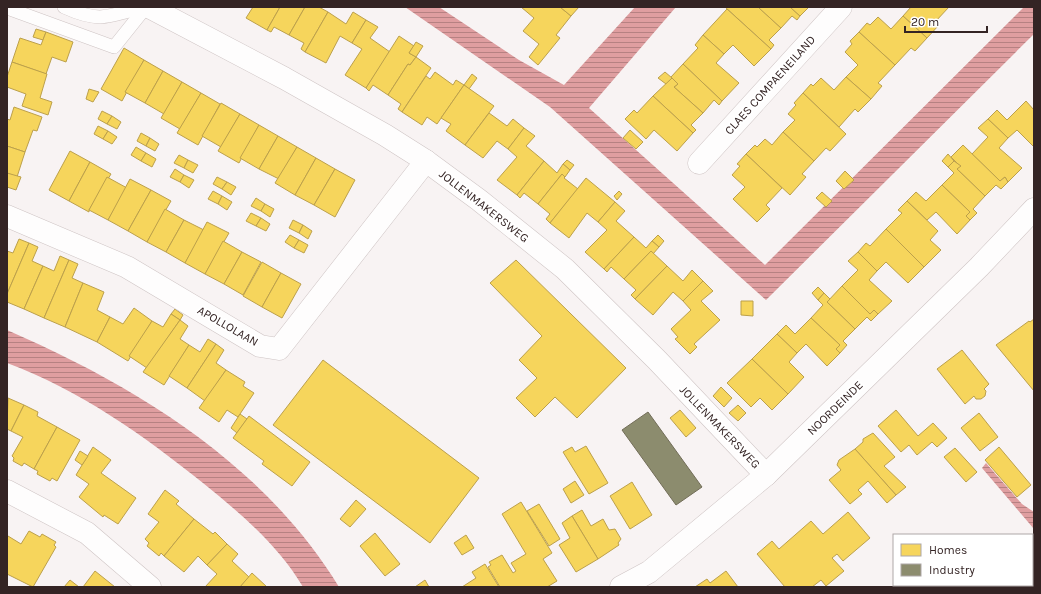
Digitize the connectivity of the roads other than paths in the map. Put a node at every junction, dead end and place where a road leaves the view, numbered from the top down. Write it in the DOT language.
graph roads {
  1 [pos="64,7"];
  2 [pos="142,7"];
  3 [pos="146,7"];
  4 [pos="150,7"];
  5 [pos="841,7"];
  6 [pos="7,8"];
  7 [pos="426,162"];
  8 [pos="699,163"];
  9 [pos="1034,209"];
  10 [pos="7,216"];
  11 [pos="766,475"];
  12 [pos="7,491"];
  13 [pos="150,587"];
  14 [pos="621,587"];
  1 -- 2 [label="lane"];
  3 -- 6 [label="lane"];
  4 -- 7 [label="street, JOLLENMAKERSWEG"];
  5 -- 8 [label="street, CLAES COMPAENEILAND"];
  7 -- 10 [label="street, APOLLOLAAN"];
  7 -- 11 [label="street, JOLLENMAKERSWEG"];
  9 -- 11 [label="street, NOORDEINDE"];
  11 -- 14 [label="street, NOORDEINDE"];
  12 -- 13 [label="street"];
}
